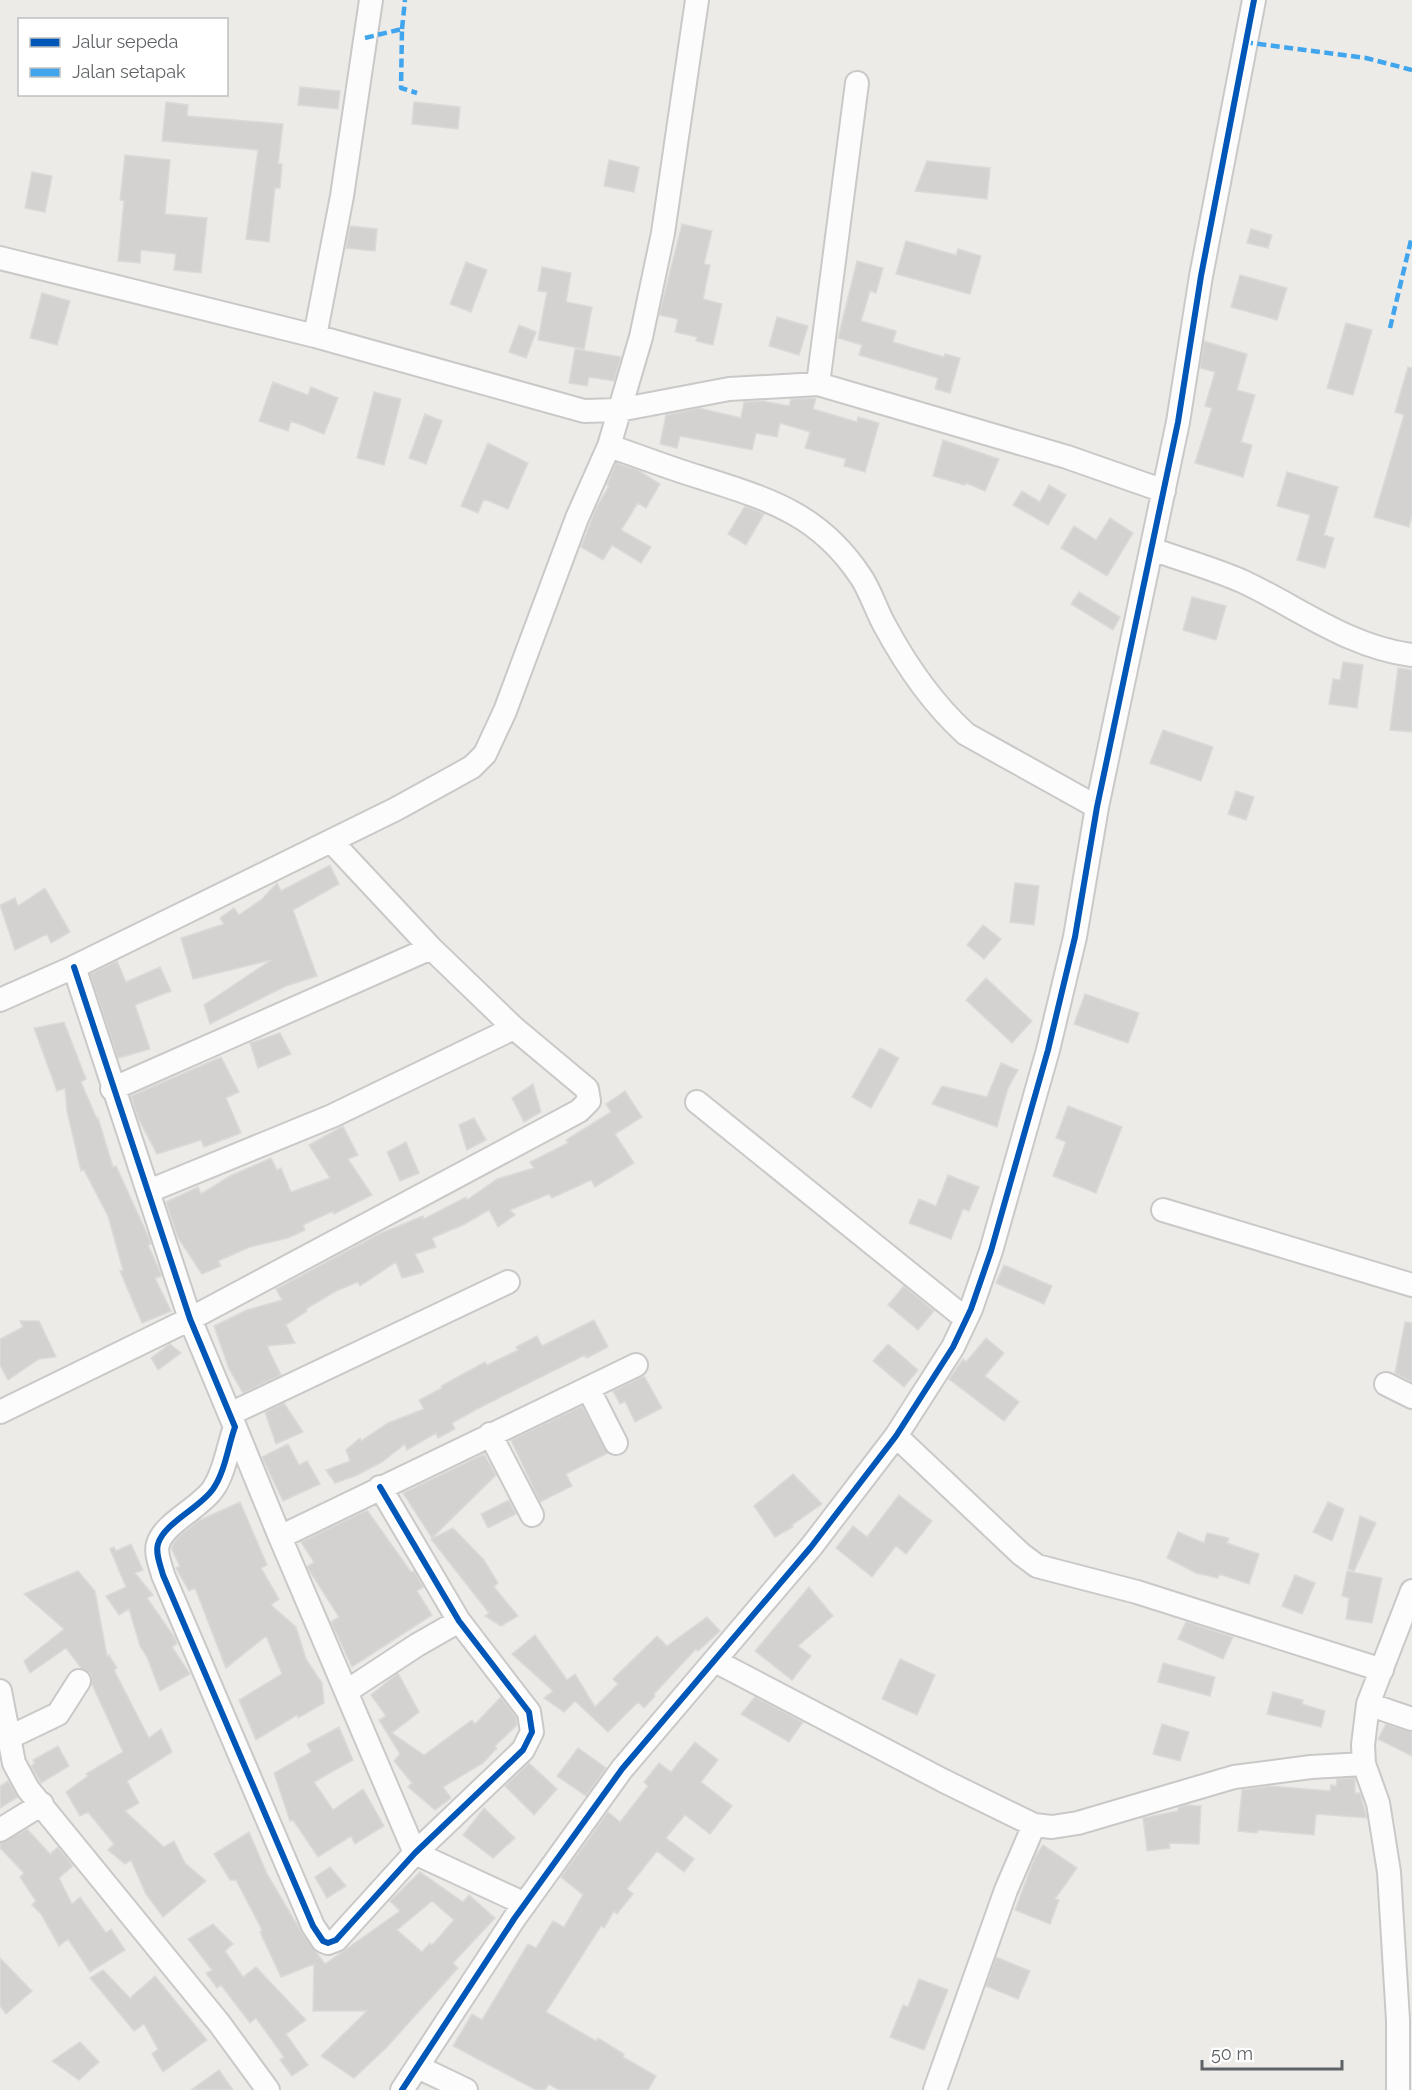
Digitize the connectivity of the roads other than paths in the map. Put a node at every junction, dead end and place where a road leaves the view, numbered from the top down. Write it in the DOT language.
graph roads {
  1 [pos="370,0"];
  2 [pos="696,0"];
  3 [pos="1254,0"];
  4 [pos="857,82"];
  5 [pos="0,258"];
  6 [pos="315,336"];
  7 [pos="818,384"];
  8 [pos="620,410"];
  9 [pos="609,446"];
  10 [pos="1164,491"];
  11 [pos="1152,549"];
  12 [pos="1412,655"];
  13 [pos="1097,807"];
  14 [pos="331,841"];
  15 [pos="431,948"];
  16 [pos="74,967"];
  17 [pos="0,1000"];
  18 [pos="514,1028"];
  19 [pos="112,1089"];
  20 [pos="697,1102"];
  21 [pos="149,1191"];
  22 [pos="1163,1210"];
  23 [pos="508,1282"];
  24 [pos="1412,1285"];
  25 [pos="190,1319"];
  26 [pos="966,1319"];
  27 [pos="636,1365"];
  28 [pos="1386,1384"];
  29 [pos="588,1388"];
  30 [pos="1412,1397"];
  31 [pos="0,1412"];
  32 [pos="232,1421"];
  33 [pos="490,1434"];
  34 [pos="896,1436"];
  35 [pos="616,1443"];
  36 [pos="380,1487"];
  37 [pos="531,1515"];
  38 [pos="280,1537"];
  39 [pos="1412,1592"];
  40 [pos="459,1621"];
  41 [pos="715,1661"];
  42 [pos="1382,1670"];
  43 [pos="79,1681"];
  44 [pos="0,1691"];
  45 [pos="347,1691"];
  46 [pos="1368,1704"];
  47 [pos="1412,1719"];
  48 [pos="8,1738"];
  49 [pos="1364,1764"];
  50 [pos="42,1804"];
  51 [pos="1034,1824"];
  52 [pos="0,1830"];
  53 [pos="415,1853"];
  54 [pos="525,1904"];
  55 [pos="418,2067"];
  56 [pos="268,2090"];
  57 [pos="402,2090"];
  58 [pos="466,2090"];
  59 [pos="935,2090"];
  60 [pos="1398,2090"];
  1 -- 6 [label="street"];
  2 -- 8 [label="street"];
  3 -- 10 [label="street"];
  4 -- 7 [label="street"];
  5 -- 6 [label="street"];
  6 -- 8 [label="street"];
  7 -- 8 [label="street"];
  7 -- 10 [label="street"];
  8 -- 9 [label="street"];
  9 -- 13 [label="street"];
  9 -- 14 [label="street"];
  10 -- 11 [label="street"];
  11 -- 12 [label="street"];
  11 -- 13 [label="street"];
  13 -- 26 [label="street"];
  14 -- 15 [label="street"];
  14 -- 16 [label="street"];
  15 -- 18 [label="street"];
  15 -- 19 [label="street"];
  16 -- 17 [label="street"];
  16 -- 19 [label="street"];
  18 -- 21 [label="street"];
  18 -- 25 [label="street"];
  19 -- 21 [label="street"];
  20 -- 26 [label="street"];
  21 -- 25 [label="street"];
  22 -- 24 [label="street"];
  23 -- 32 [label="street"];
  25 -- 31 [label="street"];
  25 -- 32 [label="street"];
  26 -- 34 [label="street"];
  27 -- 29 [label="street"];
  28 -- 30 [label="street"];
  29 -- 33 [label="street"];
  29 -- 35 [label="street"];
  32 -- 38 [label="street"];
  32 -- 53 [label="street"];
  33 -- 36 [label="street"];
  33 -- 37 [label="street"];
  34 -- 41 [label="street"];
  34 -- 42 [label="street"];
  36 -- 38 [label="street"];
  36 -- 40 [label="street"];
  38 -- 45 [label="street"];
  39 -- 42 [label="street"];
  40 -- 45 [label="street"];
  40 -- 53 [label="street"];
  41 -- 51 [label="street"];
  41 -- 54 [label="street"];
  42 -- 46 [label="street"];
  43 -- 48 [label="street"];
  44 -- 48 [label="street"];
  45 -- 53 [label="street"];
  46 -- 47 [label="street"];
  46 -- 49 [label="street"];
  48 -- 50 [label="street"];
  49 -- 51 [label="street"];
  49 -- 60 [label="street"];
  50 -- 52 [label="street"];
  50 -- 56 [label="street"];
  51 -- 59 [label="street"];
  53 -- 54 [label="street"];
  54 -- 55 [label="street"];
  55 -- 57 [label="street"];
  55 -- 58 [label="street"];
}
